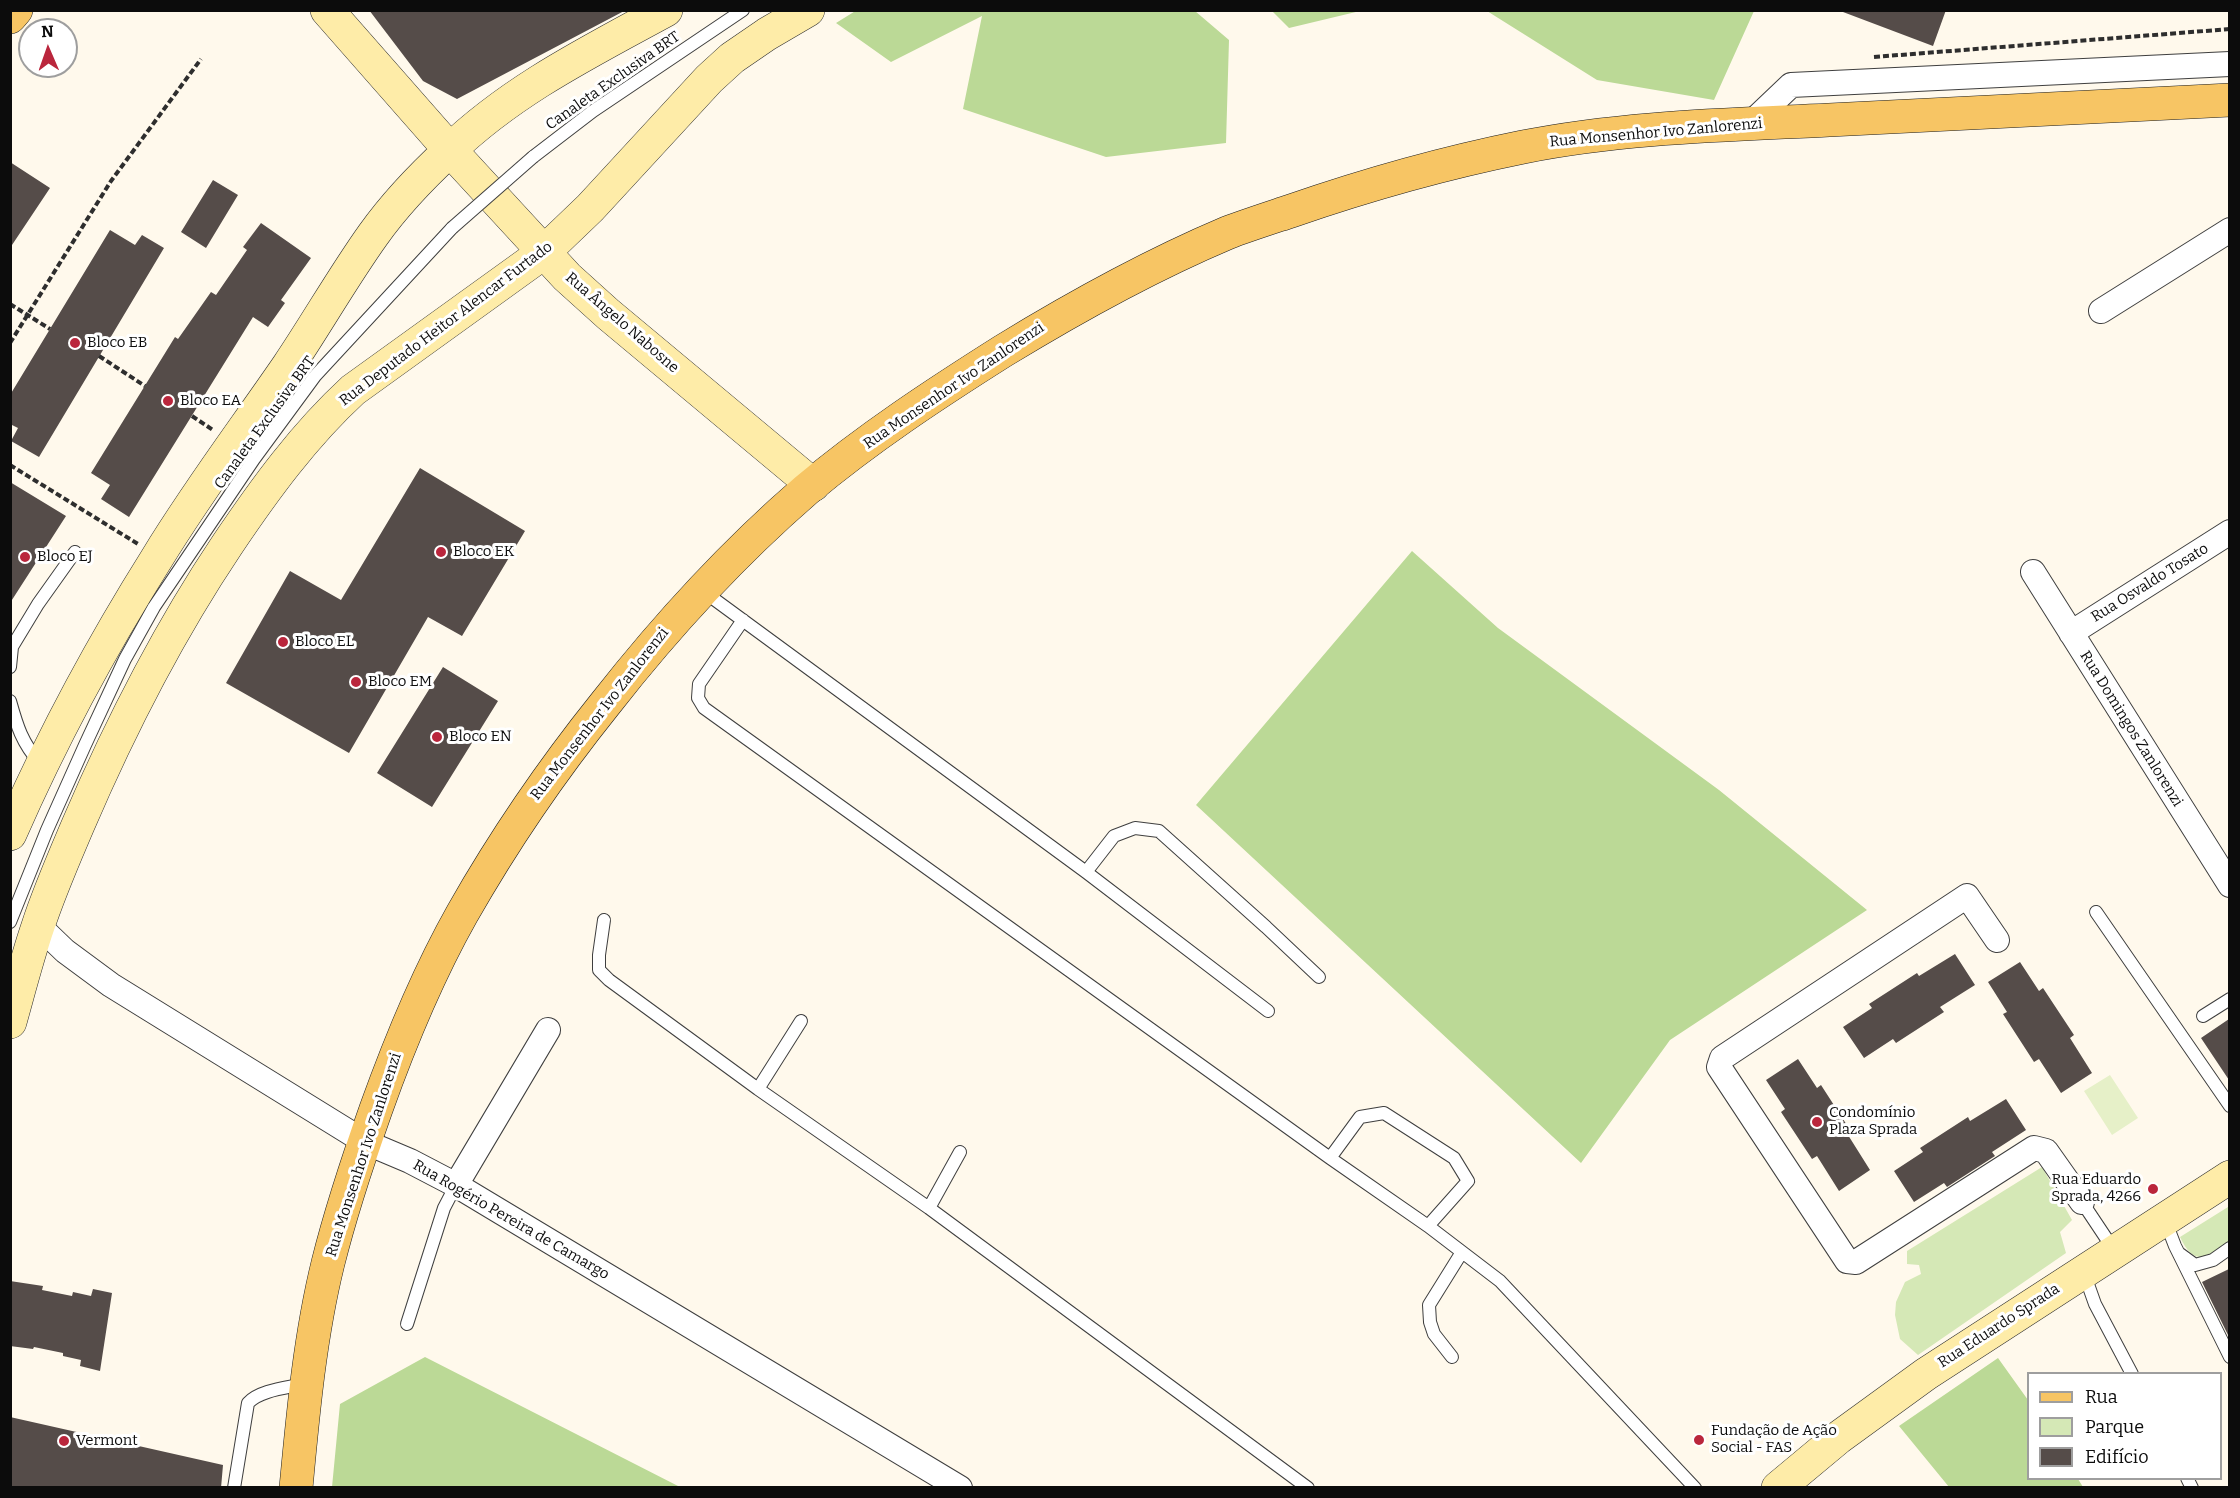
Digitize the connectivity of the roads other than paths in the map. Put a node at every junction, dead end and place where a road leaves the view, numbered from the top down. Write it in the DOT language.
graph roads {
  1 [pos="16,10"];
  2 [pos="666,10"];
  3 [pos="743,10"];
  4 [pos="808,10"];
  5 [pos="328,11"];
  6 [pos="10,17"];
  7 [pos="2229,64"];
  8 [pos="2229,100"];
  9 [pos="1750,124"];
  10 [pos="450,150"];
  11 [pos="2229,230"];
  12 [pos="543,253"];
  13 [pos="2101,311"];
  14 [pos="813,485"];
  15 [pos="2229,532"];
  16 [pos="75,552"];
  17 [pos="2033,572"];
  18 [pos="701,589"];
  19 [pos="743,620"];
  20 [pos="2071,633"];
  21 [pos="10,667"];
  22 [pos="10,701"];
  23 [pos="41,764"];
  24 [pos="10,834"];
  25 [pos="2222,855"];
  26 [pos="1086,872"];
  27 [pos="2229,885"];
  28 [pos="2096,912"];
  29 [pos="604,920"];
  30 [pos="24,924"];
  31 [pos="1997,940"];
  32 [pos="1319,977"];
  33 [pos="2229,999"];
  34 [pos="1268,1011"];
  35 [pos="2203,1016"];
  36 [pos="801,1021"];
  37 [pos="10,1022"];
  38 [pos="548,1030"];
  39 [pos="758,1089"];
  40 [pos="2229,1106"];
  41 [pos="365,1142"];
  42 [pos="960,1152"];
  43 [pos="1330,1158"];
  44 [pos="2228,1183"];
  45 [pos="456,1185"];
  46 [pos="2082,1202"];
  47 [pos="929,1208"];
  48 [pos="2164,1219"];
  49 [pos="1428,1226"];
  50 [pos="2229,1248"];
  51 [pos="2115,1251"];
  52 [pos="1462,1252"];
  53 [pos="2179,1253"];
  54 [pos="2083,1272"];
  55 [pos="407,1324"];
  56 [pos="1452,1357"];
  57 [pos="2229,1357"];
  58 [pos="2131,1372"];
  59 [pos="308,1383"];
  60 [pos="1786,1485"];
  61 [pos="234,1488"];
  62 [pos="296,1488"];
  63 [pos="960,1488"];
  64 [pos="1308,1488"];
  65 [pos="1695,1488"];
  1 -- 6 [label="main road"];
  2 -- 10 [label="street"];
  3 -- 30 [label="lane, Canaleta Exclusiva BRT, bridge"];
  4 -- 12 [label="street, Rua Deputado Heitor Alencar Furtado"];
  5 -- 10 [label="street, Rua Ângelo Nabosne"];
  7 -- 9 [label="street"];
  8 -- 9 [label="main road, Rua Monsenhor Ivo Zanlorenzi"];
  9 -- 14 [label="main road, Rua Monsenhor Ivo Zanlorenzi"];
  10 -- 12 [label="street, Rua Ângelo Nabosne"];
  10 -- 23 [label="street"];
  11 -- 13 [label="street"];
  12 -- 14 [label="street, Rua Ângelo Nabosne"];
  12 -- 30 [label="street, Rua Deputado Heitor Alencar Furtado"];
  14 -- 18 [label="main road, Rua Monsenhor Ivo Zanlorenzi"];
  15 -- 20 [label="street, Rua Osvaldo Tosato"];
  16 -- 21 [label="lane"];
  17 -- 20 [label="street, Rua Domingos Zanlorenzi"];
  18 -- 19 [label="lane"];
  18 -- 41 [label="main road, Rua Monsenhor Ivo Zanlorenzi"];
  19 -- 26 [label="lane"];
  19 -- 43 [label="lane"];
  20 -- 25 [label="street, Rua Domingos Zanlorenzi"];
  22 -- 23 [label="lane"];
  23 -- 24 [label="street"];
  25 -- 27 [label="street, Rua Domingos Zanlorenzi"];
  26 -- 32 [label="lane"];
  26 -- 34 [label="lane"];
  28 -- 40 [label="lane"];
  29 -- 39 [label="lane"];
  30 -- 37 [label="street, Rua Deputado Heitor Alencar Furtado"];
  30 -- 41 [label="street, Rua Rogério Pereira de Camargo"];
  31 -- 46 [label="street"];
  33 -- 35 [label="lane"];
  36 -- 39 [label="lane"];
  38 -- 45 [label="street"];
  39 -- 47 [label="lane"];
  41 -- 45 [label="street, Rua Rogério Pereira de Camargo"];
  41 -- 59 [label="main road, Rua Monsenhor Ivo Zanlorenzi"];
  42 -- 47 [label="lane"];
  43 -- 49 [label="lane"];
  43 -- 49 [label="lane"];
  44 -- 48 [label="street, Rua Eduardo Sprada"];
  45 -- 55 [label="lane"];
  45 -- 63 [label="street, Rua Rogério Pereira de Camargo"];
  46 -- 51 [label="lane"];
  47 -- 64 [label="lane"];
  48 -- 51 [label="street, Rua Eduardo Sprada"];
  48 -- 53 [label="lane"];
  49 -- 52 [label="lane"];
  50 -- 53 [label="lane"];
  51 -- 54 [label="street, Rua Eduardo Sprada"];
  52 -- 56 [label="lane"];
  52 -- 65 [label="lane"];
  53 -- 57 [label="lane"];
  54 -- 58 [label="lane"];
  54 -- 60 [label="street, Rua Eduardo Sprada"];
  59 -- 61 [label="lane"];
  59 -- 62 [label="main road, Rua Monsenhor Ivo Zanlorenzi"];
}
